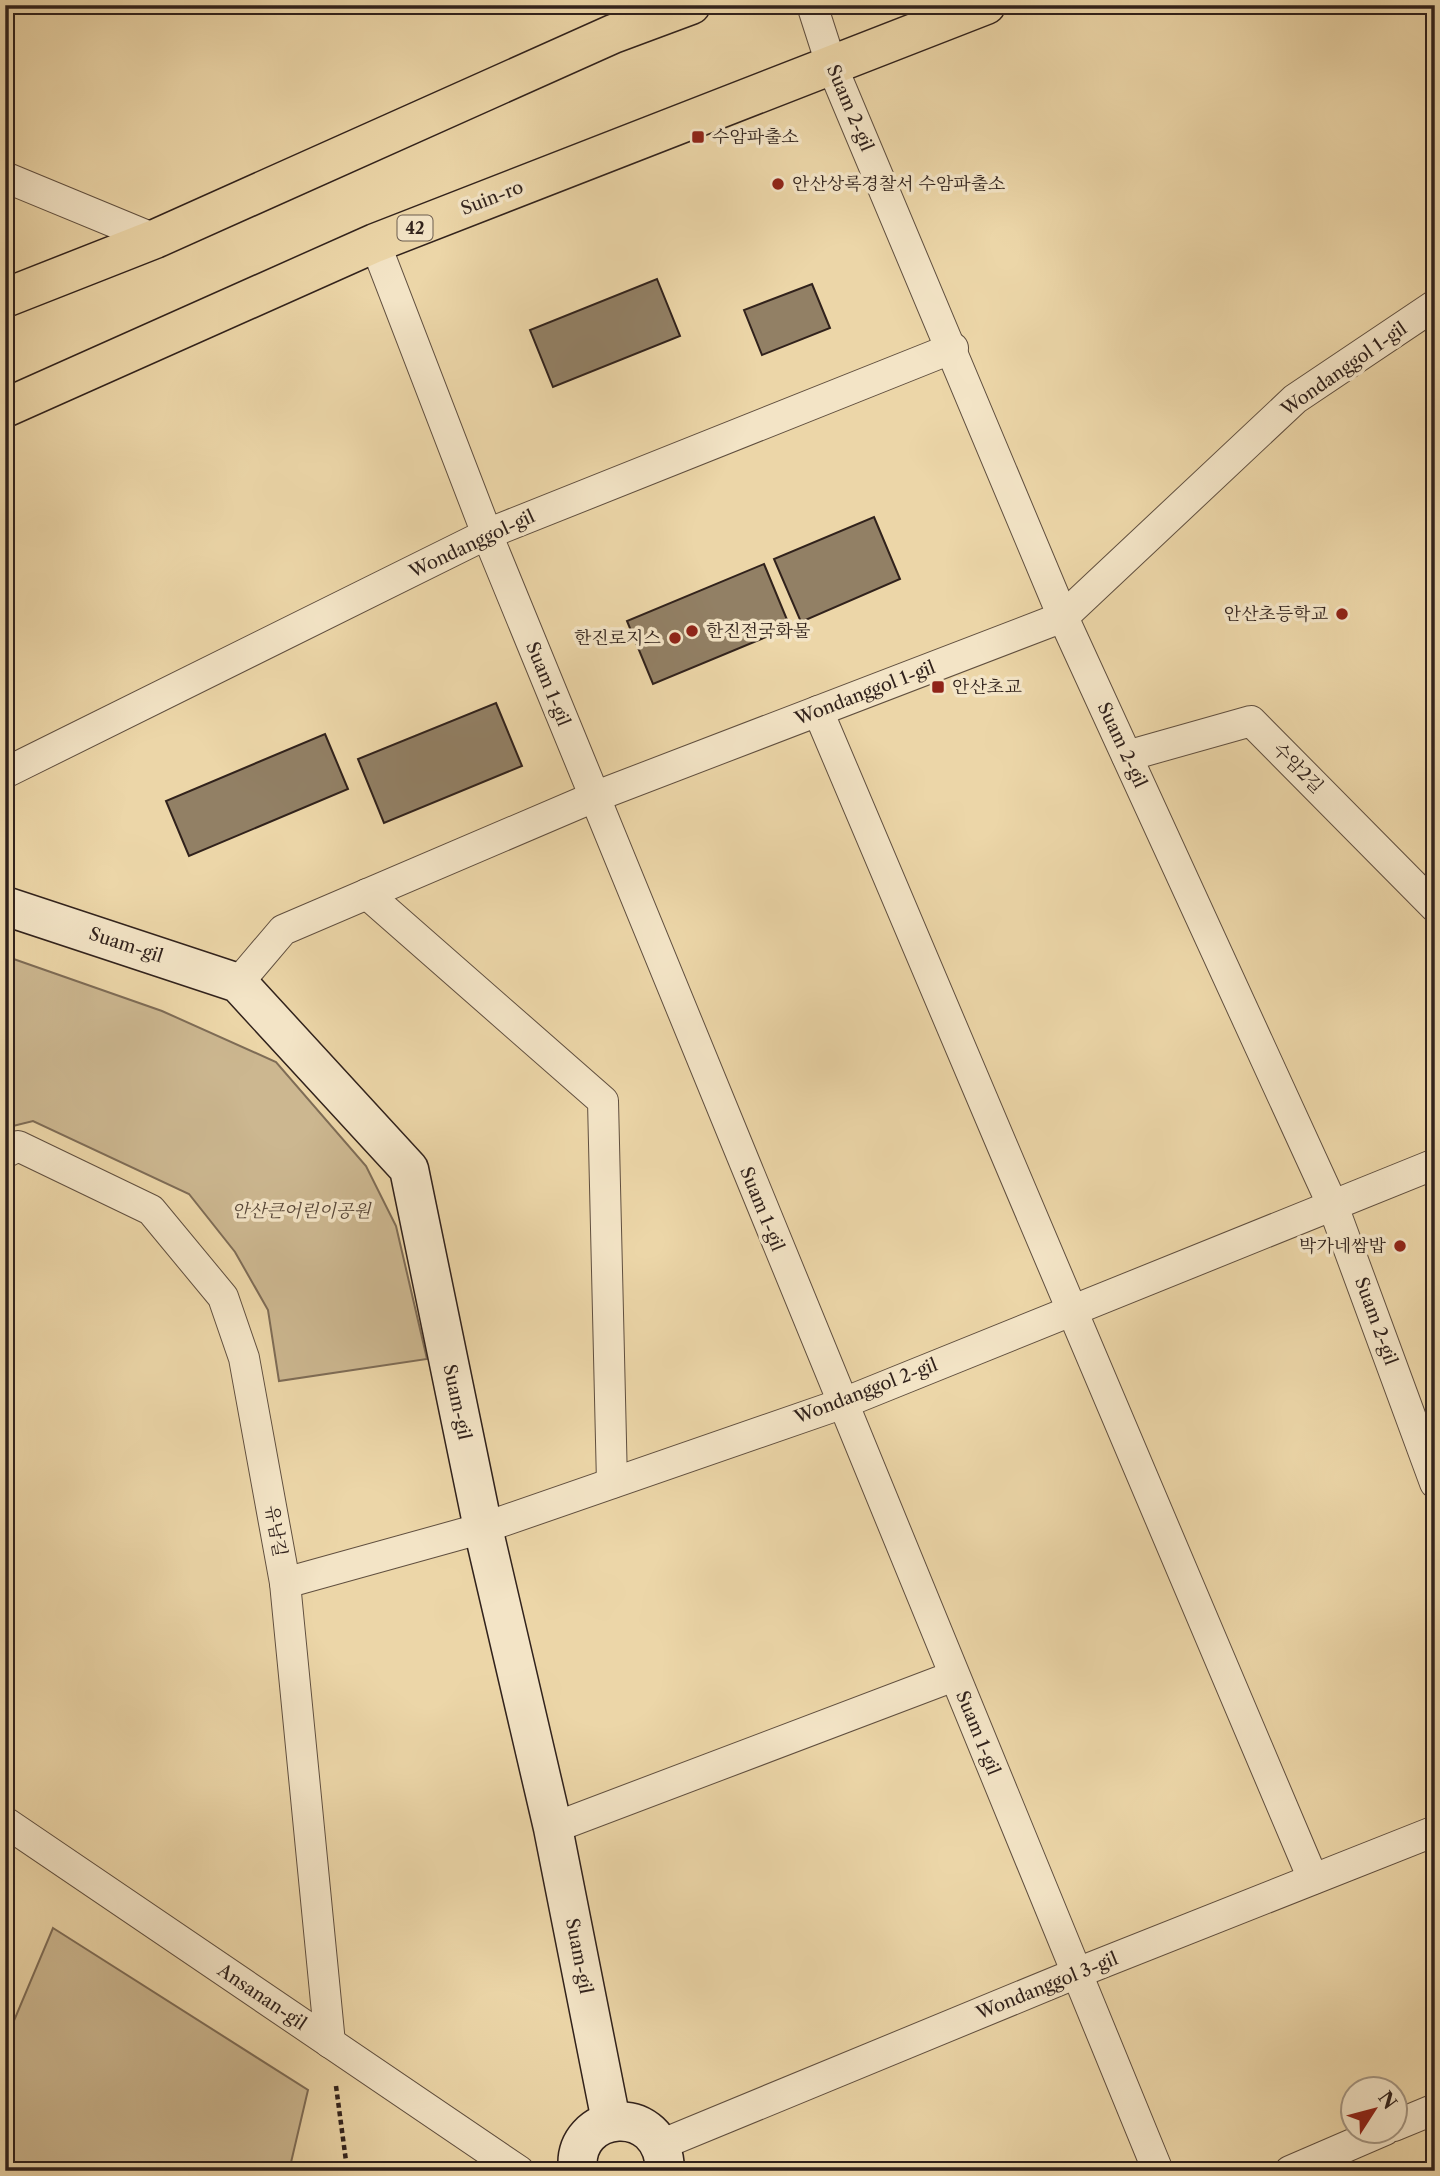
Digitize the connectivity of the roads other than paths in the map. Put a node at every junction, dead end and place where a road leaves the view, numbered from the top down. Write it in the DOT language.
graph roads {
  1 [pos="691,5"];
  2 [pos="812,5"];
  3 [pos="986,5"];
  4 [pos="831,64"];
  5 [pos="5,177"];
  6 [pos="155,239"];
  7 [pos="375,243"];
  8 [pos="5,298"];
  9 [pos="1435,305"];
  10 [pos="953,348"];
  11 [pos="5,408"];
  12 [pos="487,534"];
  13 [pos="1063,617"];
  14 [pos="818,711"];
  15 [pos="1127,755"];
  16 [pos="5,773"];
  17 [pos="594,797"];
  18 [pos="367,894"];
  19 [pos="5,905"];
  20 [pos="1435,907"];
  21 [pos="238,983"];
  22 [pos="5,1153"];
  23 [pos="1435,1164"];
  24 [pos="1334,1206"];
  25 [pos="1073,1308"];
  26 [pos="841,1404"];
  27 [pos="1434,1477"];
  28 [pos="612,1483"];
  29 [pos="483,1528"];
  30 [pos="285,1583"];
  31 [pos="954,1676"];
  32 [pos="5,1822"];
  33 [pos="553,1828"];
  34 [pos="1435,1831"];
  35 [pos="1313,1879"];
  36 [pos="1077,1973"];
  37 [pos="330,2043"];
  38 [pos="1435,2109"];
  39 [pos="1408,2120"];
  40 [pos="611,2121"];
  41 [pos="1353,2144"];
  42 [pos="662,2158"];
  43 [pos="519,2171"];
  44 [pos="578,2171"];
  45 [pos="1158,2171"];
  46 [pos="1290,2171"];
  1 -- 6 [label="main road"];
  2 -- 4 [label="street, Suam 2-gil"];
  3 -- 4 [label="main road, Suin-ro / 42"];
  4 -- 7 [label="main road, Suin-ro / 42"];
  4 -- 10 [label="street, Suam 2-gil"];
  5 -- 6 [label="street"];
  6 -- 8 [label="main road"];
  7 -- 11 [label="main road, Suin-ro / 42"];
  7 -- 12 [label="street, Suam 1-gil"];
  9 -- 13 [label="street, Wondanggol 1-gil"];
  10 -- 12 [label="street, Wondanggol-gil"];
  10 -- 13 [label="street, Suam 2-gil"];
  12 -- 16 [label="street, Wondanggol-gil"];
  12 -- 17 [label="street, Suam 1-gil"];
  13 -- 14 [label="street, Wondanggol 1-gil"];
  13 -- 15 [label="street, Suam 2-gil"];
  14 -- 17 [label="street, Wondanggol 1-gil"];
  14 -- 25 [label="street"];
  15 -- 20 [label="street, 수암2길"];
  15 -- 24 [label="street, Suam 2-gil"];
  17 -- 18 [label="street, Wondanggol 1-gil"];
  17 -- 26 [label="street, Suam 1-gil"];
  18 -- 21 [label="street, Wondanggol 1-gil"];
  18 -- 28 [label="street"];
  19 -- 21 [label="street, Suam-gil"];
  21 -- 29 [label="street, Suam-gil"];
  22 -- 30 [label="street, 유남길"];
  23 -- 24 [label="street, Wondanggol 2-gil"];
  24 -- 25 [label="street, Wondanggol 2-gil"];
  24 -- 27 [label="street, Suam 2-gil"];
  25 -- 26 [label="street, Wondanggol 2-gil"];
  25 -- 35 [label="street"];
  26 -- 28 [label="street, Wondanggol 2-gil"];
  26 -- 31 [label="street, Suam 1-gil"];
  28 -- 29 [label="street, Wondanggol 2-gil"];
  29 -- 30 [label="street, Wondanggol 2-gil"];
  29 -- 33 [label="street, Suam-gil"];
  30 -- 37 [label="street, 유남길"];
  31 -- 33 [label="street"];
  31 -- 36 [label="street, Suam 1-gil"];
  32 -- 37 [label="street, Ansanan-gil"];
  33 -- 40 [label="street, Suam-gil"];
  34 -- 35 [label="street, Wondanggol 3-gil"];
  35 -- 36 [label="street, Wondanggol 3-gil"];
  36 -- 42 [label="street, Wondanggol 3-gil"];
  36 -- 45 [label="street, Suam 1-gil"];
  37 -- 43 [label="street, Ansanan-gil"];
  38 -- 39 [label="street"];
  40 -- 42 [label="street"];
  40 -- 44 [label="street"];
  41 -- 46 [label="street"];
}
